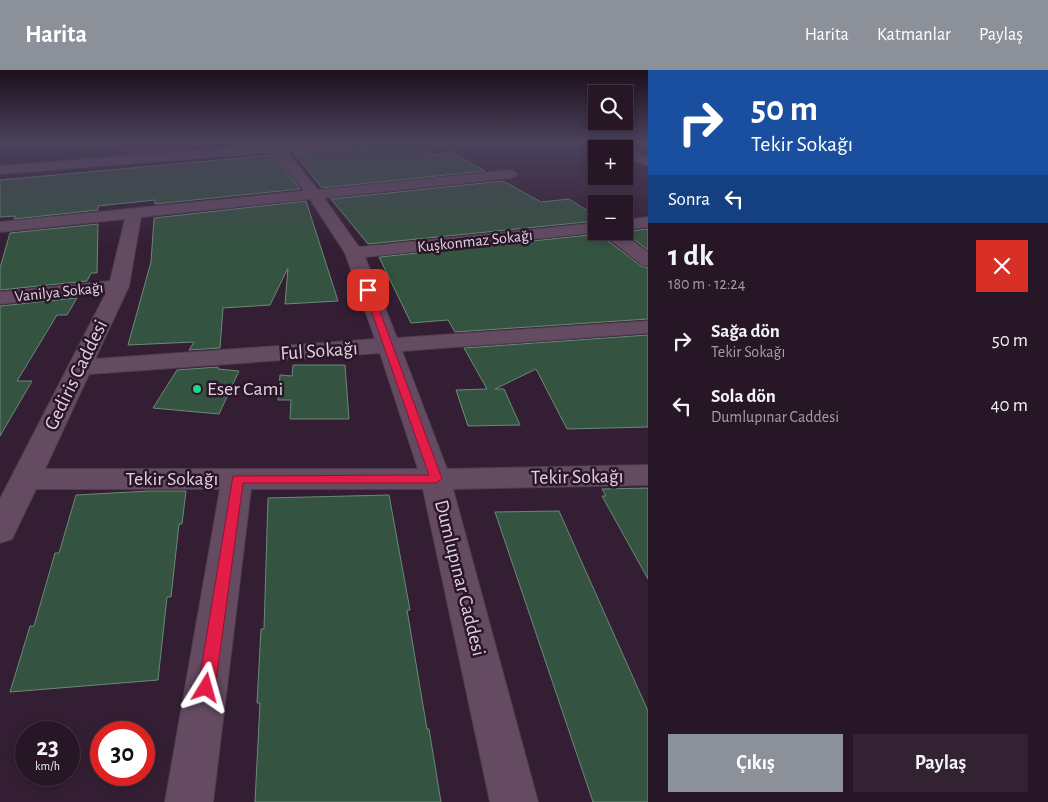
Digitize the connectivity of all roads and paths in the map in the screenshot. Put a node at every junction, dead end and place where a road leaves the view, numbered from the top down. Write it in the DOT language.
graph roads {
  1 [pos="301,177"];
  2 [pos="479,177"];
  3 [pos="314,194"];
  4 [pos="134,213"];
  5 [pos="648,222"];
  6 [pos="633,224"];
  7 [pos="0,227"];
  8 [pos="588,229"];
  9 [pos="620,240"];
  10 [pos="354,254"];
  11 [pos="648,262"];
  12 [pos="119,286"];
  13 [pos="0,298"];
  14 [pos="648,327"];
  15 [pos="389,346"];
  16 [pos="80,367"];
  17 [pos="648,475"];
  18 [pos="25,479"];
  19 [pos="237,479"];
  20 [pos="436,479"];
  21 [pos="0,531"];
  22 [pos="189,802"];
  23 [pos="514,802"];
  1 -- 3 [label="street, Dumlupınar Caddesi"];
  2 -- 3 [label="street"];
  3 -- 4 [label="street"];
  3 -- 10 [label="street, Dumlupınar Caddesi"];
  4 -- 7 [label="street"];
  4 -- 12 [label="street, Gediris Caddesi"];
  5 -- 6 [label="street"];
  8 -- 10 [label="street, Kuşkonmaz Sokağı"];
  9 -- 11 [label="street"];
  10 -- 15 [label="street, Dumlupınar Caddesi"];
  12 -- 13 [label="street, Vanilya Sokağı"];
  12 -- 16 [label="street, Gediris Caddesi"];
  14 -- 15 [label="street, Ful Sokağı"];
  15 -- 16 [label="street, Ful Sokağı"];
  15 -- 20 [label="street, Dumlupınar Caddesi"];
  16 -- 18 [label="street, Gediris Caddesi"];
  17 -- 20 [label="street, Tekir Sokağı"];
  18 -- 19 [label="street, Tekir Sokağı"];
  18 -- 21 [label="street, Gediris Caddesi"];
  19 -- 20 [label="street, Tekir Sokağı"];
  19 -- 22 [label="street"];
  20 -- 23 [label="street, Dumlupınar Caddesi"];
}
